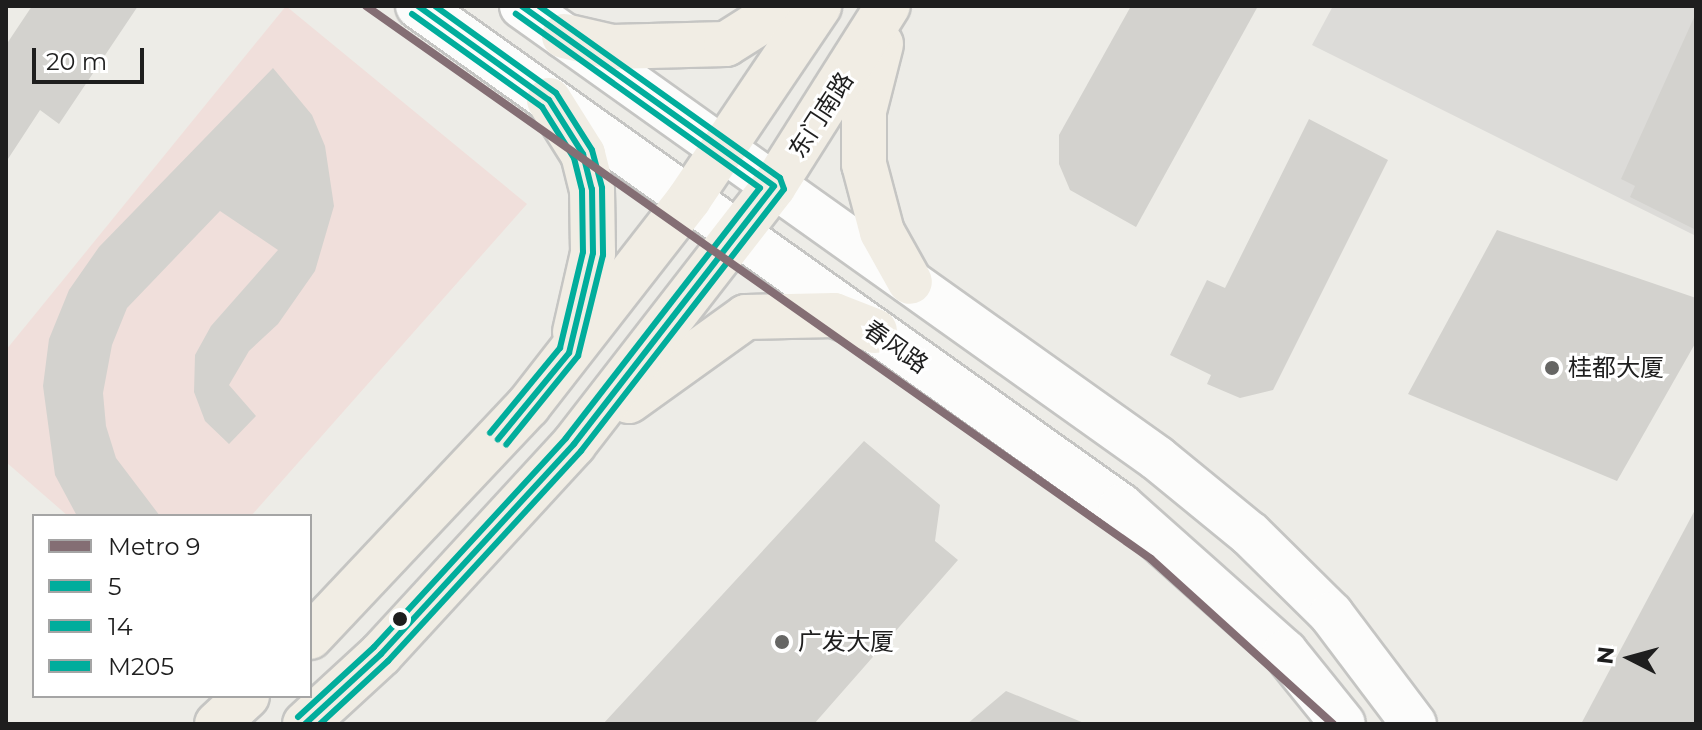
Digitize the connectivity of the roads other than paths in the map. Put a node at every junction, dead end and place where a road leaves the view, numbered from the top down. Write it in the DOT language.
graph roads {
  1 [pos="418,6"];
  2 [pos="522,6"];
  3 [pos="786,6"];
  4 [pos="819,6"];
  5 [pos="889,6"];
  6 [pos="564,36"];
  7 [pos="549,100"];
  8 [pos="724,150"];
  9 [pos="774,186"];
  10 [pos="689,199"];
  11 [pos="738,235"];
  12 [pos="910,282"];
  13 [pos="875,331"];
  14 [pos="569,353"];
  15 [pos="574,444"];
  16 [pos="312,635"];
  17 [pos="245,698"];
  18 [pos="217,724"];
  19 [pos="305,724"];
  20 [pos="1343,724"];
  21 [pos="1414,724"];
  1 -- 7 [label="street, 春风路"];
  2 -- 6 [label="street"];
  3 -- 6 [label="main road"];
  4 -- 8 [label="main road"];
  5 -- 9 [label="main road, 东门南路"];
  5 -- 12 [label="main road"];
  6 -- 8 [label="street"];
  7 -- 10 [label="street, 春风路"];
  7 -- 14 [label="main road"];
  8 -- 9 [label="street"];
  8 -- 10 [label="main road"];
  9 -- 11 [label="main road, 东门南路"];
  9 -- 12 [label="street"];
  10 -- 11 [label="street, 春风路"];
  10 -- 14 [label="main road"];
  11 -- 13 [label="street, 春风路"];
  11 -- 15 [label="main road, 东门南路"];
  12 -- 21 [label="street"];
  13 -- 15 [label="main road"];
  13 -- 20 [label="street, 春风路"];
  14 -- 16 [label="main road"];
  15 -- 19 [label="main road, 东门南路"];
  17 -- 18 [label="main road"];
}
